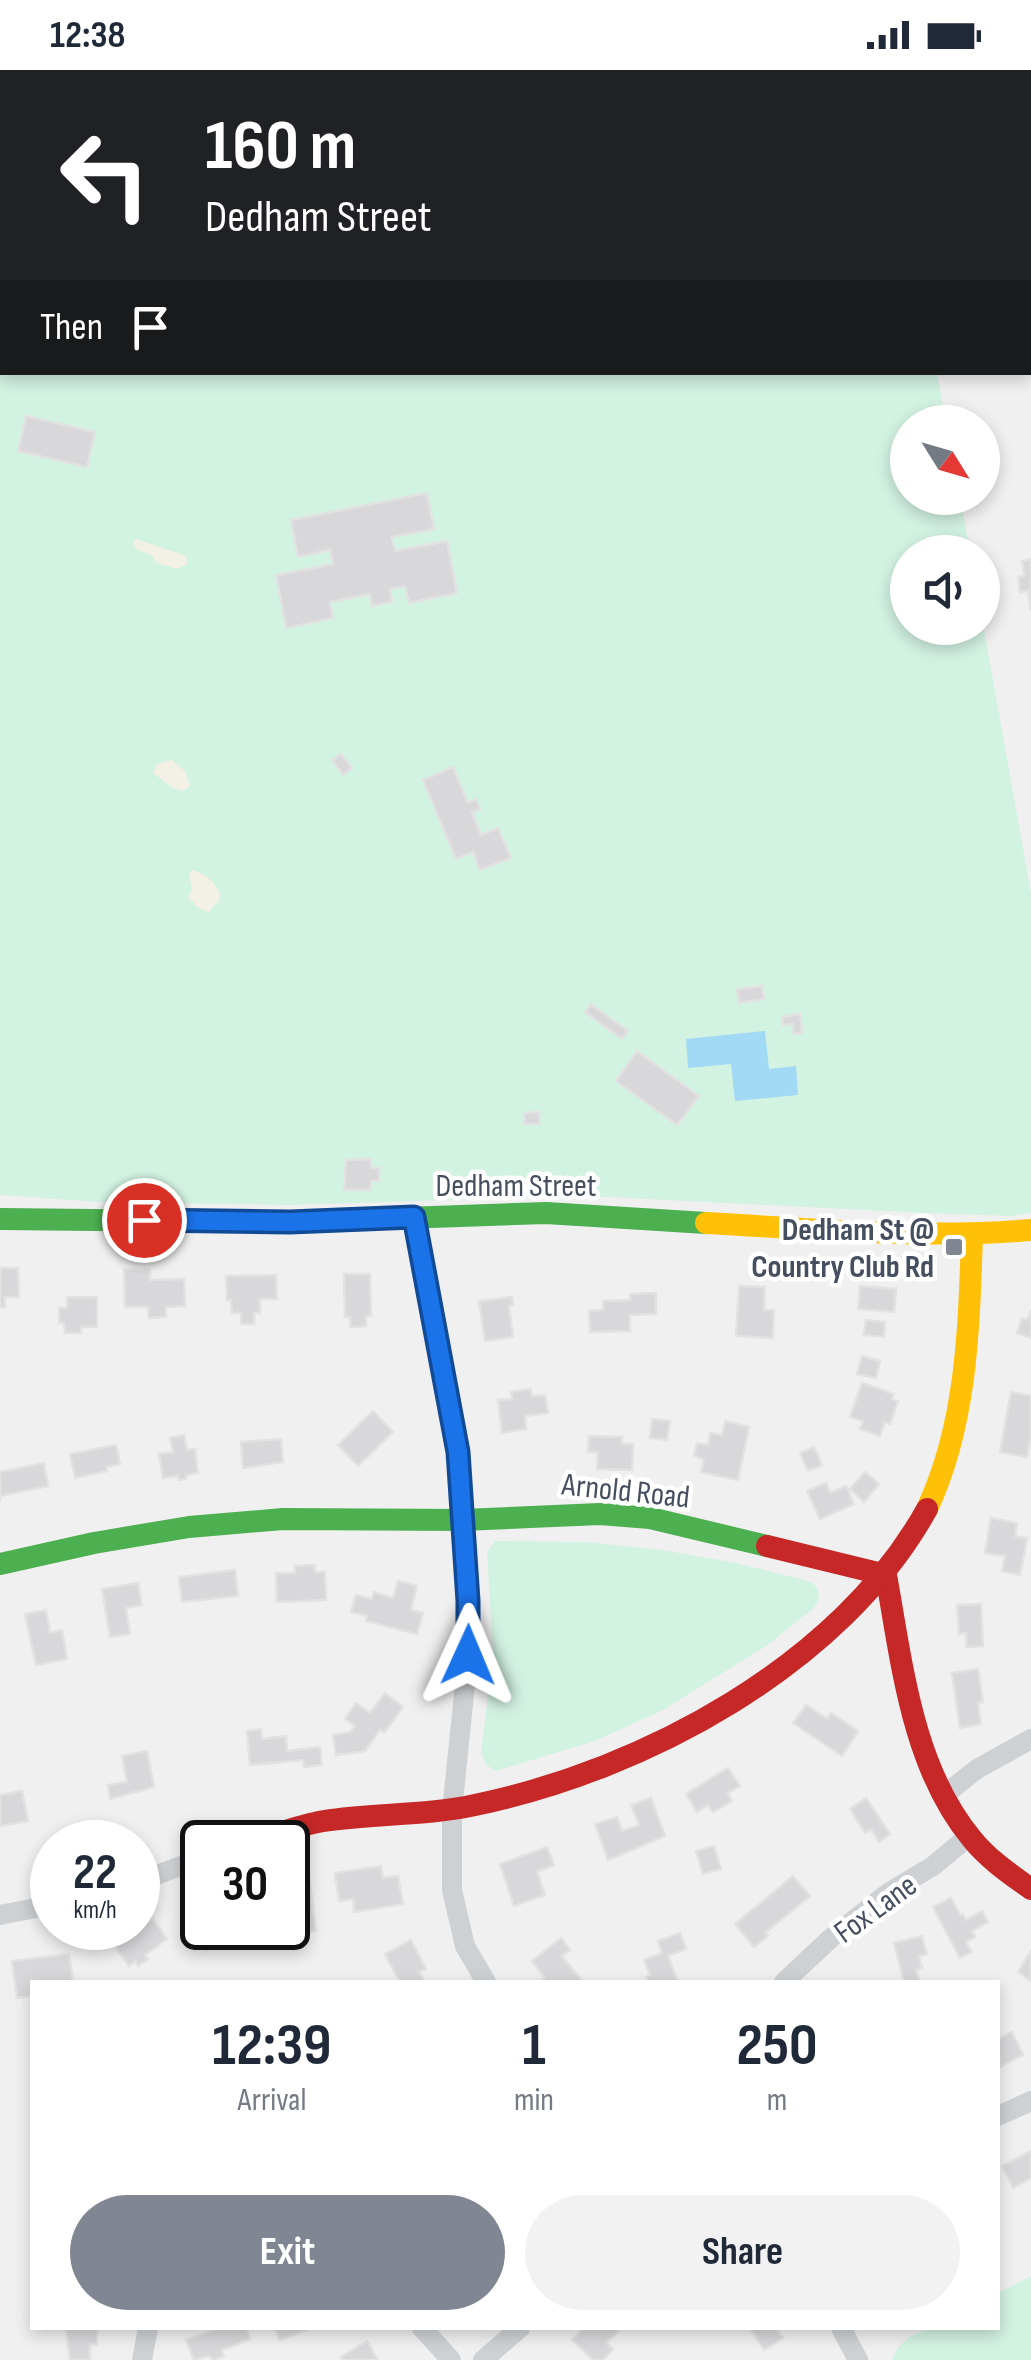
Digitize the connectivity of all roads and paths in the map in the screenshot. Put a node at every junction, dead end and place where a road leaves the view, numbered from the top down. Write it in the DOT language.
graph roads {
  1 [pos="414,1217"];
  2 [pos="0,1219"];
  3 [pos="1031,1230"];
  4 [pos="972,1235"];
  5 [pos="464,1520"];
  6 [pos="0,1564"];
  7 [pos="886,1574"];
  8 [pos="1031,1740"];
  9 [pos="943,1796"];
  10 [pos="452,1811"];
  11 [pos="310,1826"];
  12 [pos="969,1836"];
  13 [pos="1031,1889"];
  14 [pos="30,1909"];
  15 [pos="0,1915"];
  16 [pos="485,1980"];
  17 [pos="786,1980"];
  18 [pos="1031,2101"];
  19 [pos="1000,2115"];
  20 [pos="148,2330"];
  21 [pos="424,2330"];
  22 [pos="518,2330"];
  23 [pos="842,2330"];
  24 [pos="142,2360"];
  25 [pos="450,2360"];
  26 [pos="483,2360"];
  27 [pos="858,2360"];
  1 -- 2 [label="street, Dedham Street"];
  1 -- 4 [label="street, Dedham Street"];
  1 -- 5 [label="street"];
  3 -- 4 [label="street, Dedham Street"];
  4 -- 7 [label="street"];
  5 -- 6 [label="street, Arnold Road"];
  5 -- 7 [label="street, Arnold Road"];
  5 -- 10 [label="street"];
  7 -- 9 [label="street"];
  7 -- 10 [label="street"];
  8 -- 9 [label="street"];
  9 -- 12 [label="street"];
  10 -- 11 [label="street"];
  10 -- 16 [label="street"];
  12 -- 13 [label="street"];
  12 -- 17 [label="street, Fox Lane"];
  14 -- 15 [label="street"];
  18 -- 19 [label="street"];
  20 -- 24 [label="street"];
  21 -- 25 [label="street"];
  22 -- 26 [label="street"];
  23 -- 27 [label="street"];
}
